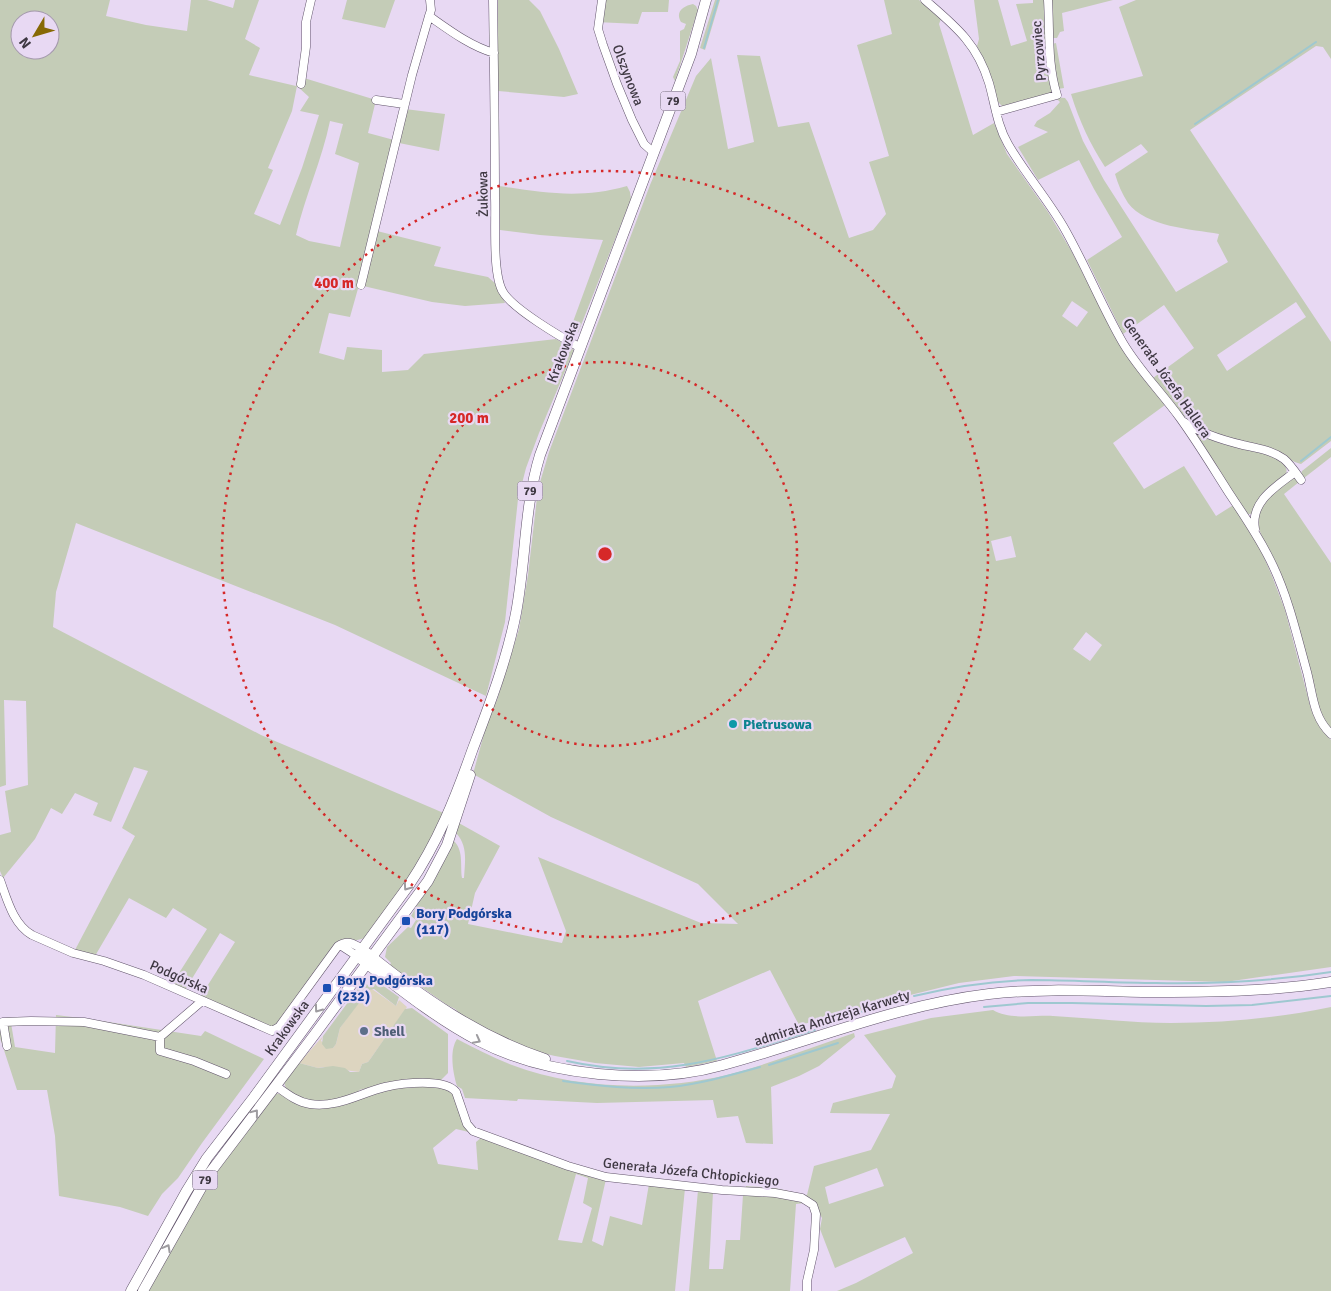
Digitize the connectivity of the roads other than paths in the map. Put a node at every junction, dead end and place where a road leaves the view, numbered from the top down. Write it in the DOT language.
graph roads {
  1 [pos="310,0"];
  2 [pos="430,0"];
  3 [pos="493,0"];
  4 [pos="602,0"];
  5 [pos="706,0"];
  6 [pos="925,0"];
  7 [pos="1048,0"];
  8 [pos="430,16"];
  9 [pos="494,53"];
  10 [pos="301,84"];
  11 [pos="376,100"];
  12 [pos="404,104"];
  13 [pos="996,112"];
  14 [pos="654,152"];
  15 [pos="360,285"];
  16 [pos="580,348"];
  17 [pos="1181,419"];
  18 [pos="1295,472"];
  19 [pos="1301,480"];
  20 [pos="1256,531"];
  21 [pos="483,724"];
  22 [pos="1331,734"];
  23 [pos="0,880"];
  24 [pos="360,952"];
  25 [pos="370,960"];
  26 [pos="379,973"];
  27 [pos="356,980"];
  28 [pos="1331,982"];
  29 [pos="202,1001"];
  30 [pos="160,1037"];
  31 [pos="7,1046"];
  32 [pos="582,1071"];
  33 [pos="226,1074"];
  34 [pos="276,1086"];
  35 [pos="130,1291"];
  36 [pos="143,1291"];
  37 [pos="807,1291"];
  1 -- 10 [label="street"];
  2 -- 8 [label="street"];
  3 -- 9 [label="street, Żukowa"];
  4 -- 14 [label="street, Olszynowa"];
  5 -- 14 [label="main road, Krakowska / 79"];
  6 -- 13 [label="street, Generała Józefa Hallera"];
  7 -- 13 [label="street, Pyrzowiec"];
  8 -- 9 [label="street"];
  8 -- 12 [label="street"];
  9 -- 16 [label="street, Żukowa"];
  11 -- 12 [label="street"];
  12 -- 15 [label="street"];
  13 -- 17 [label="street, Generała Józefa Hallera"];
  14 -- 16 [label="main road, Krakowska / 79"];
  16 -- 21 [label="main road, Krakowska / 79"];
  17 -- 18 [label="street"];
  17 -- 20 [label="street, Generała Józefa Hallera"];
  18 -- 19 [label="street"];
  18 -- 20 [label="street"];
  20 -- 22 [label="street, Generała Józefa Hallera"];
  21 -- 24 [label="main road, Krakowska / 79, one-way"];
  21 -- 25 [label="main road, Krakowska / 79"];
  23 -- 29 [label="street, Podgórska"];
  24 -- 25 [label="main road, admirała Andrzeja Karwety"];
  24 -- 29 [label="street, Podgórska"];
  24 -- 35 [label="main road, Krakowska / 79, one-way"];
  25 -- 26 [label="main road, admirała Andrzeja Karwety"];
  25 -- 27 [label="main road, Krakowska / 79"];
  25 -- 32 [label="main road, admirała Andrzeja Karwety"];
  26 -- 27 [label="main road"];
  26 -- 32 [label="main road, admirała Andrzeja Karwety, one-way"];
  27 -- 34 [label="main road, Krakowska / 79"];
  28 -- 32 [label="main road, admirała Andrzeja Karwety"];
  29 -- 30 [label="street"];
  30 -- 31 [label="street"];
  30 -- 33 [label="street"];
  36 -- 34 [label="main road, Krakowska / 79, one-way"];
  34 -- 37 [label="street, Generała Józefa Chłopickiego"];
}
